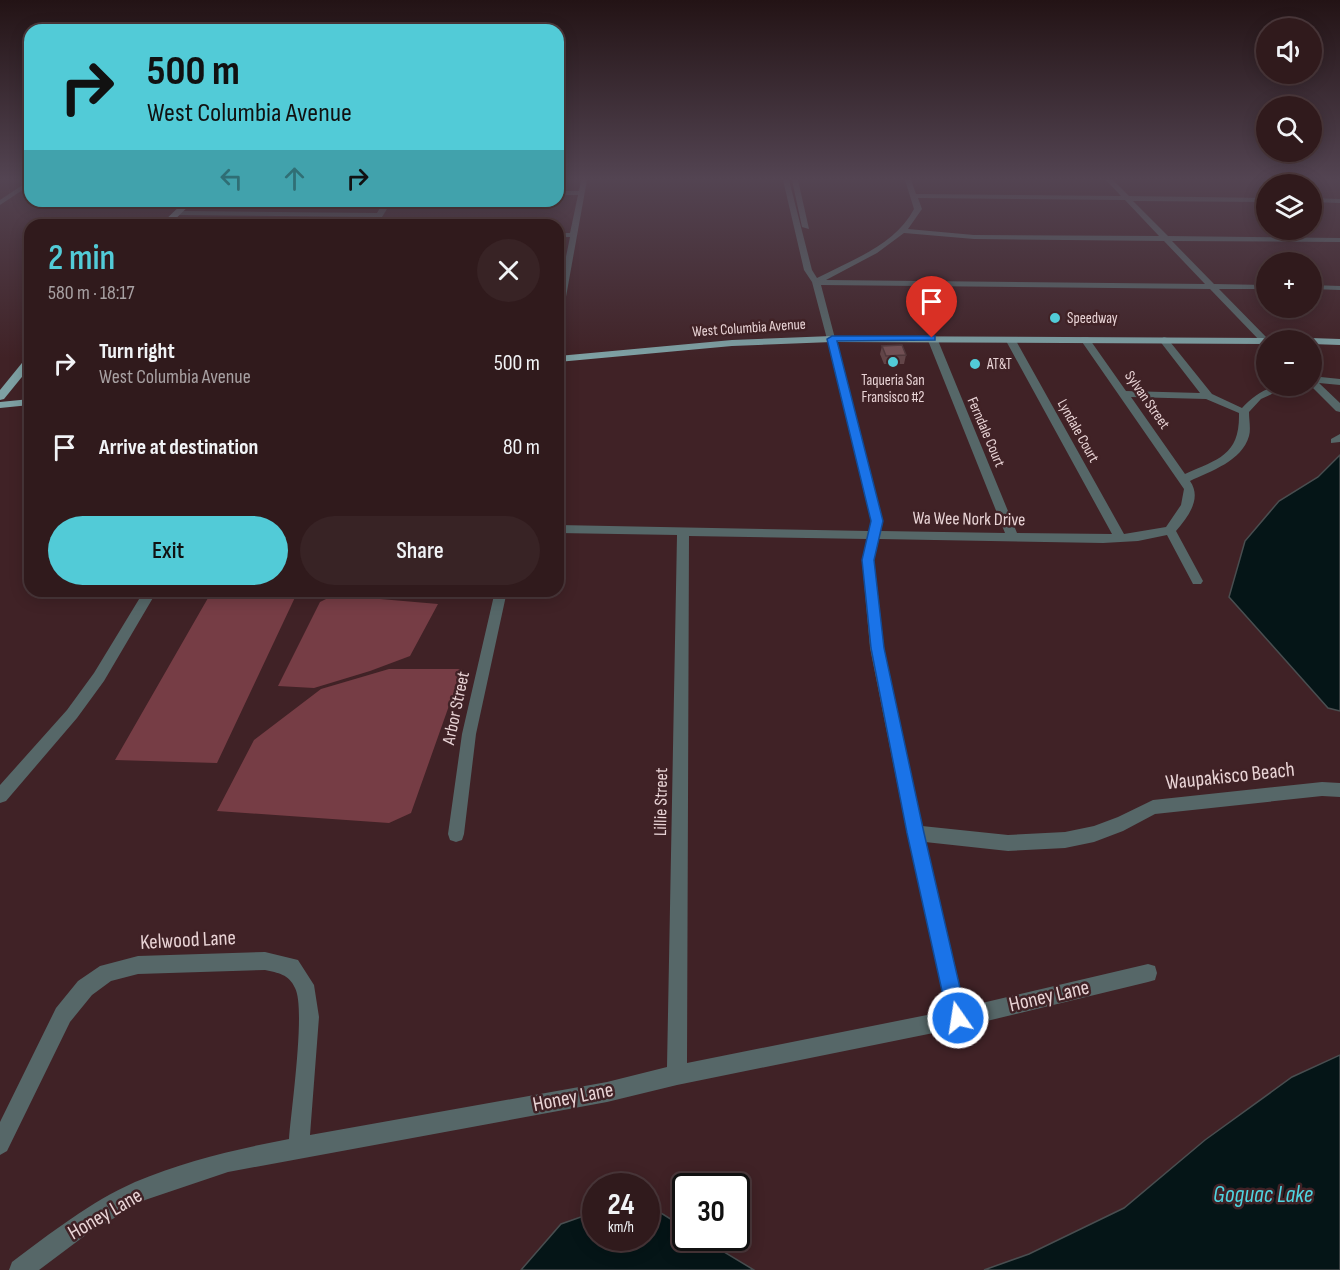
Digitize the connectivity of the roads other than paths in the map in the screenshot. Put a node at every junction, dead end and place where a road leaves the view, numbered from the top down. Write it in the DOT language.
graph roads {
  1 [pos="572,239"];
  2 [pos="800,239"];
  3 [pos="809,239"];
  4 [pos="892,239"];
  5 [pos="1166,239"];
  6 [pos="1276,239"];
  7 [pos="1340,240"];
  8 [pos="816,282"];
  9 [pos="564,285"];
  10 [pos="1211,286"];
  11 [pos="1256,287"];
  12 [pos="1322,287"];
  13 [pos="1340,288"];
  14 [pos="1256,331"];
  15 [pos="932,338"];
  16 [pos="832,339"];
  17 [pos="1010,339"];
  18 [pos="1085,339"];
  19 [pos="1164,340"];
  20 [pos="1256,341"];
  21 [pos="1322,341"];
  22 [pos="1340,342"];
  23 [pos="564,358"];
  24 [pos="24,367"];
  25 [pos="1322,380"];
  26 [pos="1340,382"];
  27 [pos="1322,390"];
  28 [pos="1123,394"];
  29 [pos="1208,396"];
  30 [pos="1259,396"];
  31 [pos="0,397"];
  32 [pos="24,403"];
  33 [pos="0,405"];
  34 [pos="1340,409"];
  35 [pos="1244,412"];
  36 [pos="1184,479"];
  37 [pos="564,529"];
  38 [pos="1170,530"];
  39 [pos="682,531"];
  40 [pos="873,535"];
  41 [pos="1014,537"];
  42 [pos="1120,538"];
  43 [pos="1197,581"];
  44 [pos="147,597"];
  45 [pos="500,597"];
  46 [pos="1340,790"];
  47 [pos="0,796"];
  48 [pos="915,833"];
  49 [pos="456,834"];
  50 [pos="1148,973"];
  51 [pos="958,1018"];
  52 [pos="677,1075"];
  53 [pos="0,1144"];
  54 [pos="299,1147"];
  55 [pos="20,1270"];
  1 -- 9 [label="street"];
  2 -- 8 [label="street"];
  3 -- 8 [label="street"];
  4 -- 8 [label="street"];
  5 -- 10 [label="street"];
  6 -- 7 [label="street"];
  8 -- 10 [label="street"];
  8 -- 16 [label="street"];
  10 -- 11 [label="street"];
  10 -- 14 [label="street"];
  12 -- 13 [label="street"];
  15 -- 16 [label="main road, West Columbia Avenue"];
  15 -- 17 [label="main road, West Columbia Avenue"];
  15 -- 41 [label="street, Ferndale Court"];
  16 -- 23 [label="main road, West Columbia Avenue"];
  16 -- 40 [label="street"];
  17 -- 18 [label="main road, West Columbia Avenue"];
  17 -- 42 [label="street, Lyndale Court"];
  18 -- 19 [label="main road, West Columbia Avenue"];
  18 -- 28 [label="street, Sylvan Street"];
  19 -- 20 [label="main road, West Columbia Avenue"];
  19 -- 29 [label="street"];
  21 -- 22 [label="main road"];
  24 -- 31 [label="main road"];
  25 -- 26 [label="street"];
  27 -- 34 [label="street"];
  28 -- 29 [label="street"];
  28 -- 36 [label="street, Sylvan Street"];
  29 -- 35 [label="street"];
  30 -- 35 [label="street"];
  32 -- 33 [label="main road"];
  35 -- 36 [label="street"];
  36 -- 38 [label="street"];
  37 -- 39 [label="street, Wa Wee Nork Drive"];
  38 -- 42 [label="street, Wa Wee Nork Drive"];
  38 -- 43 [label="street"];
  39 -- 40 [label="street, Wa Wee Nork Drive"];
  39 -- 52 [label="street, Lillie Street"];
  40 -- 41 [label="street, Wa Wee Nork Drive"];
  40 -- 48 [label="street"];
  41 -- 42 [label="street, Wa Wee Nork Drive"];
  44 -- 47 [label="street"];
  45 -- 49 [label="street, Arbor Street"];
  46 -- 48 [label="street, Waupakisco Beach"];
  48 -- 51 [label="street"];
  50 -- 51 [label="street, Honey Lane"];
  51 -- 52 [label="street, Honey Lane"];
  52 -- 54 [label="street, Honey Lane"];
  53 -- 54 [label="street, Kelwood Lane"];
  54 -- 55 [label="street, Honey Lane"];
}
